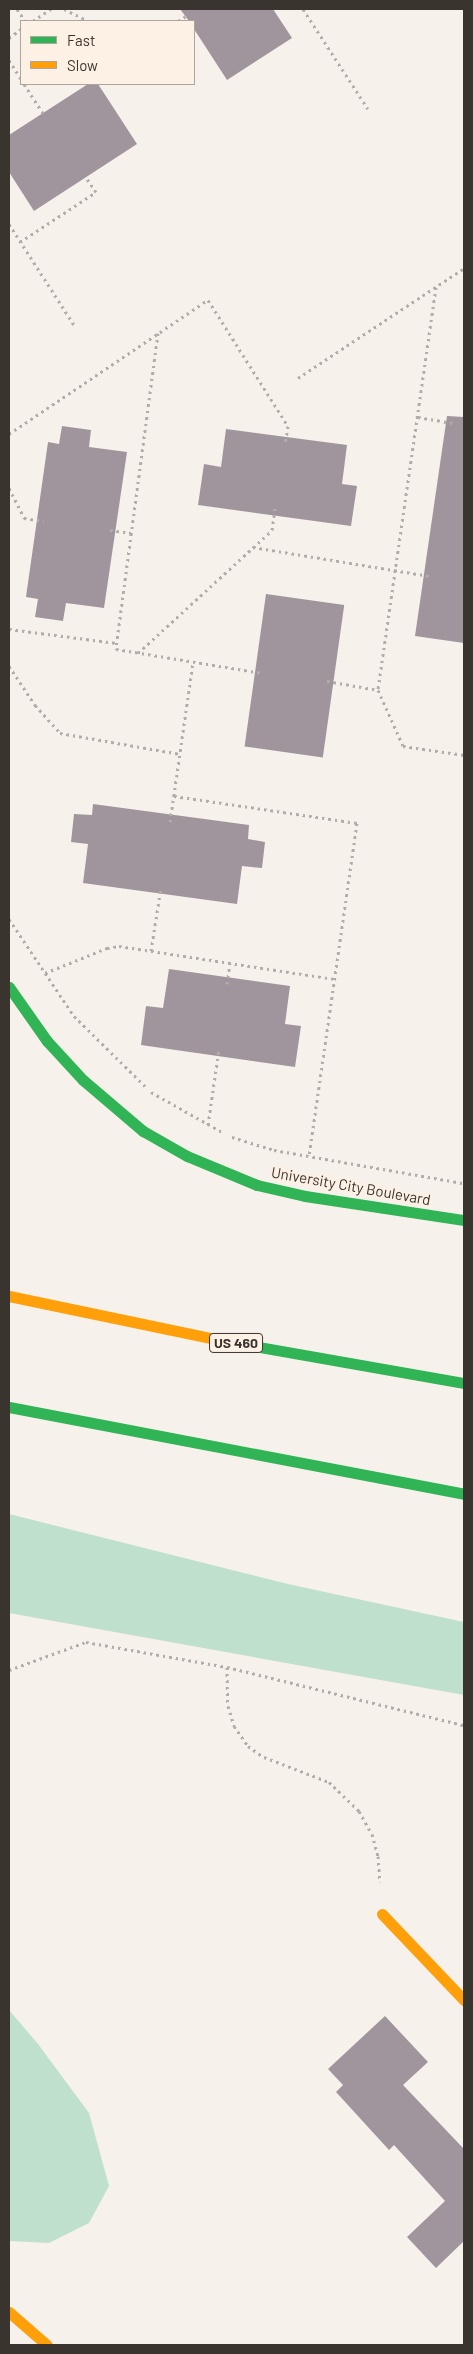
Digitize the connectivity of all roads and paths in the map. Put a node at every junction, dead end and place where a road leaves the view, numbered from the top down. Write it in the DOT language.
graph roads {
  1 [pos="17,9"];
  2 [pos="51,9"];
  3 [pos="64,9"];
  4 [pos="303,9"];
  5 [pos="189,14"];
  6 [pos="24,20"];
  7 [pos="34,20"];
  8 [pos="87,20"];
  9 [pos="180,20"];
  10 [pos="20,30"];
  11 [pos="9,38"];
  12 [pos="9,60"];
  13 [pos="20,77"];
  14 [pos="25,85"];
  15 [pos="368,109"];
  16 [pos="43,113"];
  17 [pos="86,177"];
  18 [pos="9,224"];
  19 [pos="20,242"];
  20 [pos="464,268"];
  21 [pos="436,287"];
  22 [pos="74,324"];
  23 [pos="158,333"];
  24 [pos="298,378"];
  25 [pos="418,417"];
  26 [pos="452,423"];
  27 [pos="9,434"];
  28 [pos="285,445"];
  29 [pos="9,488"];
  30 [pos="275,508"];
  31 [pos="44,521"];
  32 [pos="110,530"];
  33 [pos="132,533"];
  34 [pos="253,547"];
  35 [pos="395,570"];
  36 [pos="430,576"];
  37 [pos="9,630"];
  38 [pos="116,643"];
  39 [pos="138,653"];
  40 [pos="193,662"];
  41 [pos="9,666"];
  42 [pos="262,673"];
  43 [pos="327,681"];
  44 [pos="378,690"];
  45 [pos="180,754"];
  46 [pos="464,755"];
  47 [pos="174,796"];
  48 [pos="170,822"];
  49 [pos="160,887"];
  50 [pos="9,919"];
  51 [pos="151,951"];
  52 [pos="230,963"];
  53 [pos="45,973"];
  54 [pos="335,979"];
  55 [pos="227,984"];
  56 [pos="9,987"];
  57 [pos="219,1049"];
  58 [pos="208,1125"];
  59 [pos="310,1156"];
  60 [pos="464,1183"];
  61 [pos="464,1220"];
  62 [pos="9,1296"];
  63 [pos="464,1384"];
  64 [pos="9,1407"];
  65 [pos="464,1494"];
  66 [pos="227,1668"];
  67 [pos="9,1670"];
  68 [pos="464,1725"];
  69 [pos="382,1914"];
  70 [pos="464,2000"];
  71 [pos="9,2312"];
  72 [pos="47,2345"];
  1 -- 6 [label="path"];
  2 -- 7 [label="path"];
  3 -- 8 [label="path"];
  4 -- 15 [label="path"];
  5 -- 9 [label="path"];
  10 -- 11 [label="path"];
  12 -- 13 [label="path"];
  14 -- 16 [label="path"];
  17 -- 19 [label="path"];
  18 -- 19 [label="path"];
  19 -- 22 [label="path"];
  20 -- 21 [label="path"];
  21 -- 24 [label="path"];
  21 -- 25 [label="path"];
  23 -- 27 [label="path"];
  23 -- 28 [label="path"];
  23 -- 33 [label="path"];
  25 -- 26 [label="path"];
  25 -- 35 [label="path"];
  29 -- 31 [label="path"];
  30 -- 34 [label="path"];
  32 -- 33 [label="path"];
  33 -- 38 [label="path"];
  34 -- 35 [label="path"];
  34 -- 39 [label="path"];
  35 -- 36 [label="path"];
  35 -- 44 [label="path"];
  37 -- 38 [label="path"];
  38 -- 39 [label="path"];
  39 -- 40 [label="path"];
  40 -- 42 [label="path"];
  40 -- 45 [label="path"];
  41 -- 45 [label="path"];
  43 -- 44 [label="path"];
  44 -- 46 [label="path"];
  45 -- 47 [label="path"];
  47 -- 48 [label="path"];
  47 -- 54 [label="path"];
  49 -- 51 [label="path"];
  50 -- 53 [label="path"];
  51 -- 52 [label="path"];
  51 -- 53 [label="path"];
  52 -- 54 [label="path"];
  52 -- 55 [label="path"];
  53 -- 58 [label="path"];
  54 -- 59 [label="path"];
  56 -- 61 [label="main road, University City Boulevard"];
  57 -- 58 [label="path"];
  58 -- 59 [label="path"];
  59 -- 60 [label="path"];
  62 -- 63 [label="main road, US 460"];
  64 -- 65 [label="main road"];
  66 -- 67 [label="path"];
  66 -- 68 [label="path"];
  66 -- 69 [label="path"];
  69 -- 70 [label="main road"];
  71 -- 72 [label="main road"];
}
